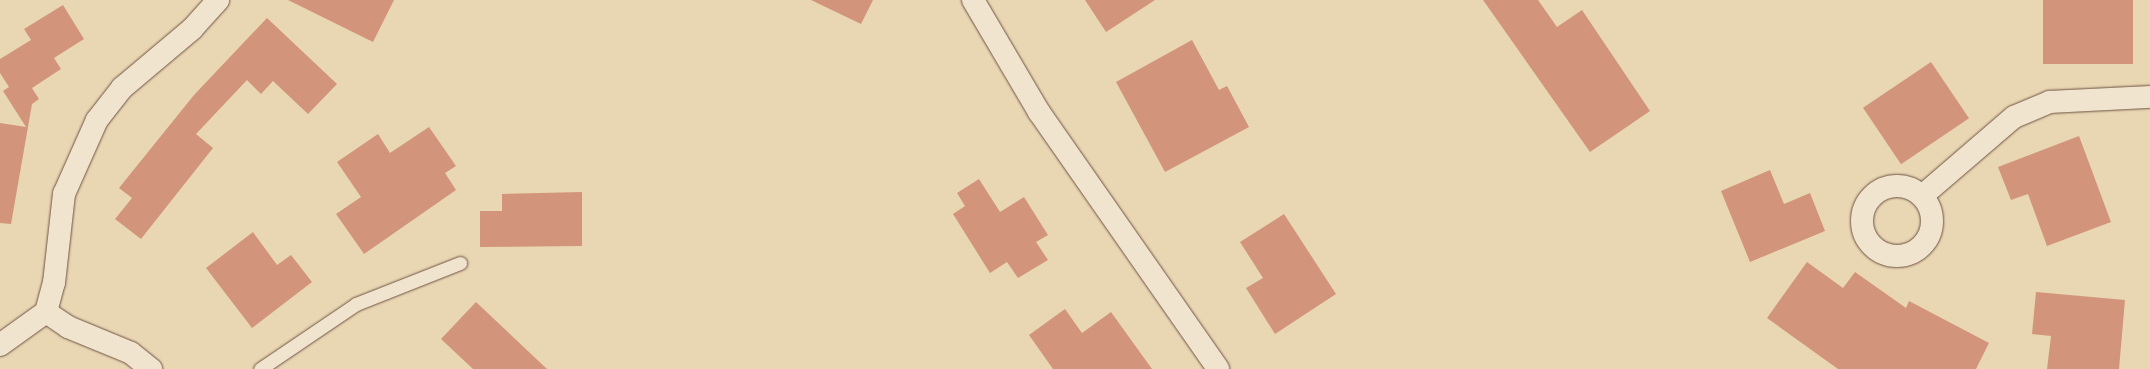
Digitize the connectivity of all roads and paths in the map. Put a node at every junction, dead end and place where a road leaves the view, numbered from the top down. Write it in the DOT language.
graph roads {
  1 [pos="218,0"];
  2 [pos="973,0"];
  3 [pos="2150,97"];
  4 [pos="1922,196"];
  5 [pos="460,263"];
  6 [pos="46,312"];
  7 [pos="0,346"];
  8 [pos="151,369"];
  9 [pos="260,369"];
  10 [pos="1218,369"];
  1 -- 6 [label="street"];
  2 -- 10 [label="street"];
  3 -- 4 [label="street"];
  5 -- 9 [label="lane"];
  6 -- 7 [label="street"];
  6 -- 8 [label="street"];
}
